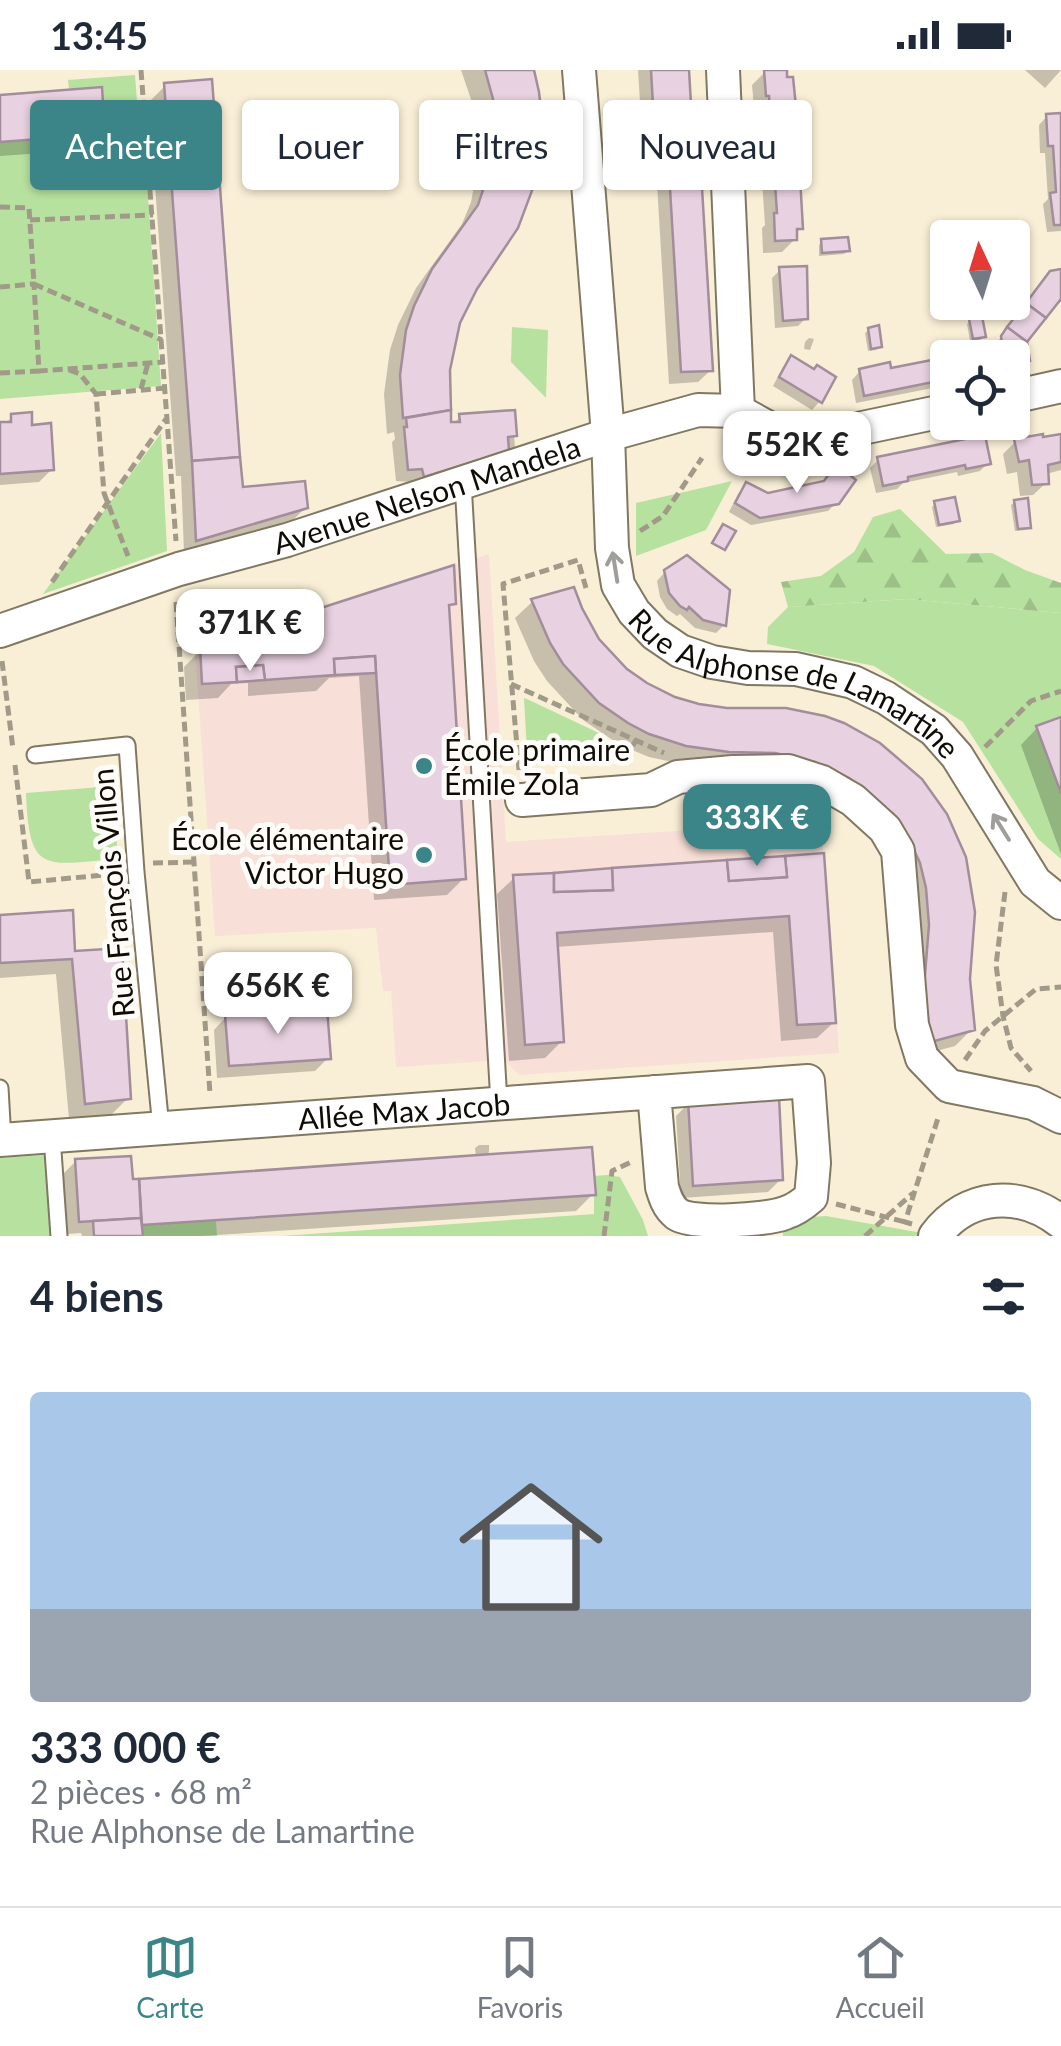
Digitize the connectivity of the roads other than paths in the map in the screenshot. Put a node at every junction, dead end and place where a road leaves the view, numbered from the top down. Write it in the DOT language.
graph roads {
  1 [pos="579,70"];
  2 [pos="724,70"];
  3 [pos="1061,386"];
  4 [pos="1030,392"];
  5 [pos="738,411"];
  6 [pos="930,414"];
  7 [pos="608,435"];
  8 [pos="463,482"];
  9 [pos="9,638"];
  10 [pos="35,755"];
  11 [pos="522,800"];
  12 [pos="1061,903"];
  13 [pos="0,1088"];
  14 [pos="654,1092"];
  15 [pos="500,1104"];
  16 [pos="1047,1110"];
  17 [pos="162,1128"];
  18 [pos="52,1136"];
  19 [pos="1,1140"];
  20 [pos="1061,1222"];
  21 [pos="920,1229"];
  22 [pos="59,1236"];
  1 -- 7 [label="street, Rue Alphonse de Lamartine"];
  2 -- 5 [label="street"];
  3 -- 4 [label="street"];
  5 -- 6 [label="street"];
  5 -- 7 [label="street, Avenue Nelson Mandela"];
  7 -- 8 [label="street, Avenue Nelson Mandela"];
  12 -- 7 [label="street, Rue Alphonse de Lamartine, one-way"];
  8 -- 9 [label="street, Avenue Nelson Mandela"];
  8 -- 15 [label="lane"];
  10 -- 17 [label="lane, Rue François Villon"];
  11 -- 16 [label="street"];
  13 -- 19 [label="lane"];
  14 -- 14 [label="street, Allée Max Jacob"];
  14 -- 15 [label="street, Allée Max Jacob"];
  15 -- 17 [label="street, Allée Max Jacob"];
  17 -- 18 [label="street, Allée Max Jacob"];
  18 -- 19 [label="street, Allée Max Jacob"];
  18 -- 22 [label="lane"];
  20 -- 21 [label="street"];
}
